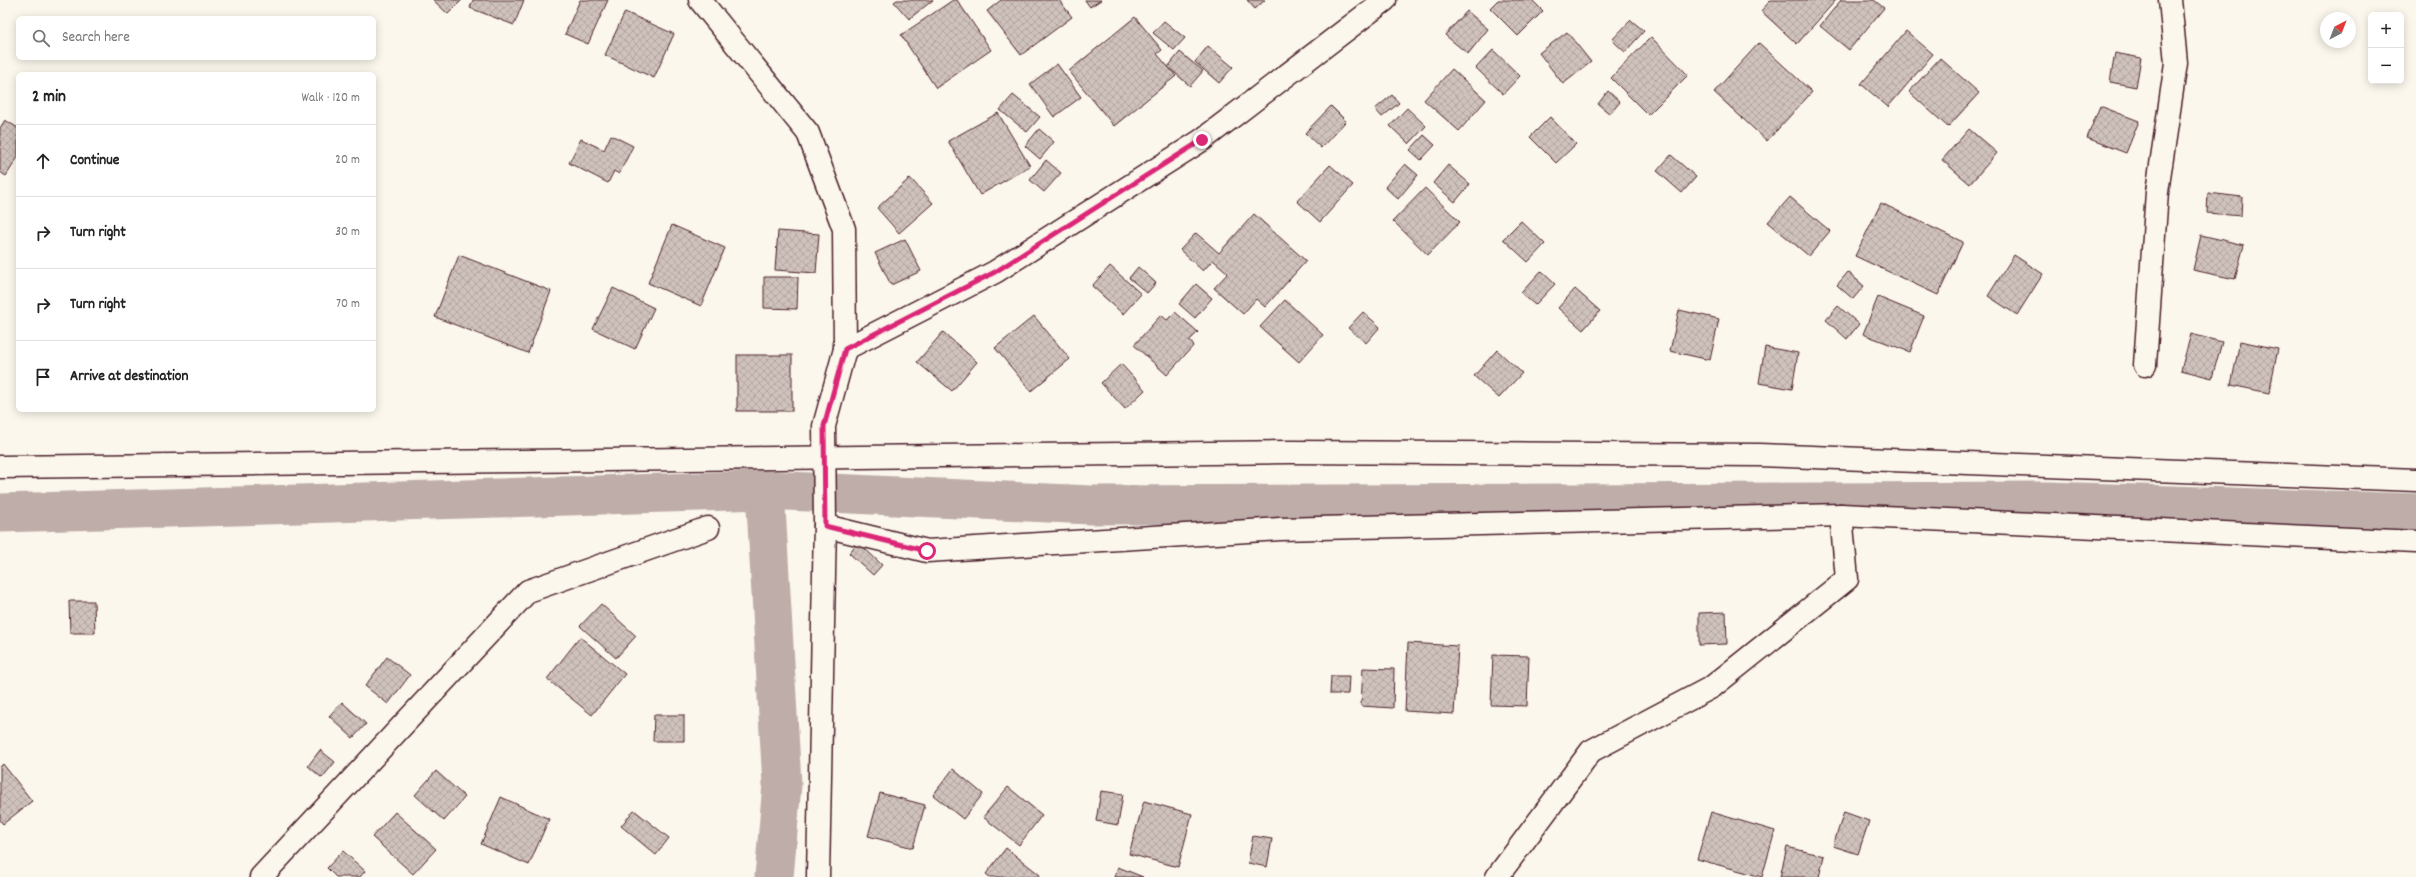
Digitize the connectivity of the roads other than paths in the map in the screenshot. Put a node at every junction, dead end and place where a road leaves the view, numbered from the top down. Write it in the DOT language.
graph roads {
  1 [pos="700,0"];
  2 [pos="1385,0"];
  3 [pos="2170,0"];
  4 [pos="845,349"];
  5 [pos="2145,365"];
  6 [pos="825,458"];
  7 [pos="0,467"];
  8 [pos="2416,480"];
  9 [pos="1841,515"];
  10 [pos="825,524"];
  11 [pos="708,528"];
  12 [pos="2416,542"];
  13 [pos="261,877"];
  14 [pos="818,877"];
  15 [pos="1497,877"];
  1 -- 4 [label="street"];
  2 -- 4 [label="street"];
  3 -- 5 [label="street"];
  4 -- 6 [label="street"];
  6 -- 7 [label="street"];
  6 -- 8 [label="street"];
  6 -- 10 [label="street"];
  9 -- 10 [label="street"];
  9 -- 12 [label="street"];
  9 -- 15 [label="street"];
  10 -- 14 [label="street"];
  11 -- 13 [label="street"];
}
